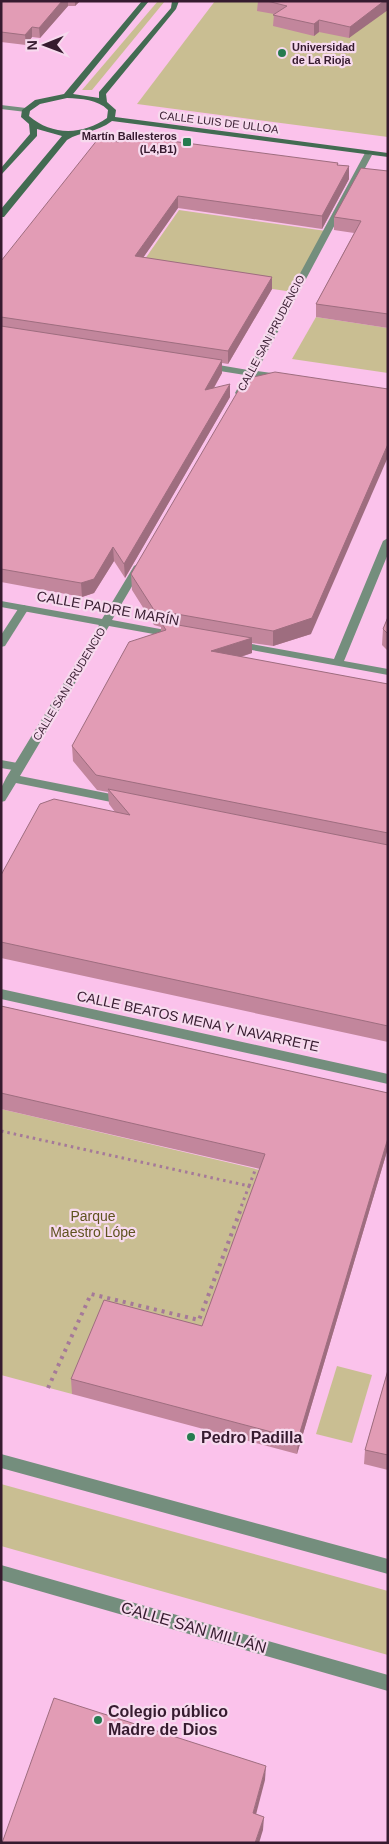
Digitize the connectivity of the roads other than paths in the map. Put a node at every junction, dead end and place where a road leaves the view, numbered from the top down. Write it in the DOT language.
graph roads {
  1 [pos="146,1"];
  2 [pos="176,1"];
  3 [pos="67,96"];
  4 [pos="103,102"];
  5 [pos="1,107"];
  6 [pos="26,110"];
  7 [pos="111,119"];
  8 [pos="32,125"];
  9 [pos="72,133"];
  10 [pos="325,147"];
  11 [pos="368,155"];
  12 [pos="388,155"];
  13 [pos="1,174"];
  14 [pos="1,215"];
  15 [pos="193,364"];
  16 [pos="251,373"];
  17 [pos="290,379"];
  18 [pos="233,404"];
  19 [pos="388,542"];
  20 [pos="146,554"];
  21 [pos="1,604"];
  22 [pos="24,608"];
  23 [pos="106,622"];
  24 [pos="183,636"];
  25 [pos="222,642"];
  26 [pos="1,644"];
  27 [pos="338,662"];
  28 [pos="388,672"];
  29 [pos="1,764"];
  30 [pos="19,767"];
  31 [pos="12,778"];
  32 [pos="1,798"];
  33 [pos="134,803"];
  34 [pos="1,994"];
  35 [pos="388,1079"];
  36 [pos="1,1461"];
  37 [pos="388,1567"];
  38 [pos="1,1572"];
  39 [pos="388,1683"];
  1 -- 3 [label="main road"];
  2 -- 4 [label="main road"];
  3 -- 4 [label="main road"];
  3 -- 6 [label="main road"];
  4 -- 7 [label="main road"];
  5 -- 6 [label="street"];
  6 -- 8 [label="main road"];
  7 -- 9 [label="main road"];
  7 -- 10 [label="main road, CALLE LUIS DE ULLOA"];
  8 -- 9 [label="main road"];
  8 -- 13 [label="main road"];
  9 -- 14 [label="main road"];
  10 -- 11 [label="main road, CALLE LUIS DE ULLOA"];
  10 -- 12 [label="main road, CALLE LUIS DE ULLOA"];
  11 -- 12 [label="main road, CALLE LUIS DE ULLOA"];
  11 -- 16 [label="street, CALLE SAN PRUDENCIO"];
  15 -- 16 [label="street"];
  16 -- 17 [label="street"];
  16 -- 18 [label="street, CALLE SAN PRUDENCIO"];
  19 -- 27 [label="street"];
  20 -- 23 [label="street, CALLE SAN PRUDENCIO"];
  21 -- 22 [label="street, CALLE PADRE MARÍN"];
  22 -- 23 [label="street, CALLE PADRE MARÍN"];
  22 -- 26 [label="street"];
  23 -- 24 [label="street, CALLE PADRE MARÍN"];
  23 -- 30 [label="street, CALLE SAN PRUDENCIO"];
  25 -- 27 [label="street"];
  27 -- 28 [label="street"];
  29 -- 30 [label="street"];
  30 -- 31 [label="street, CALLE SAN PRUDENCIO"];
  31 -- 32 [label="street, CALLE SAN PRUDENCIO"];
  31 -- 33 [label="street"];
  34 -- 35 [label="street, CALLE BEATOS MENA Y NAVARRETE"];
  36 -- 37 [label="street"];
  38 -- 39 [label="street, CALLE SAN MILLÁN"];
}
